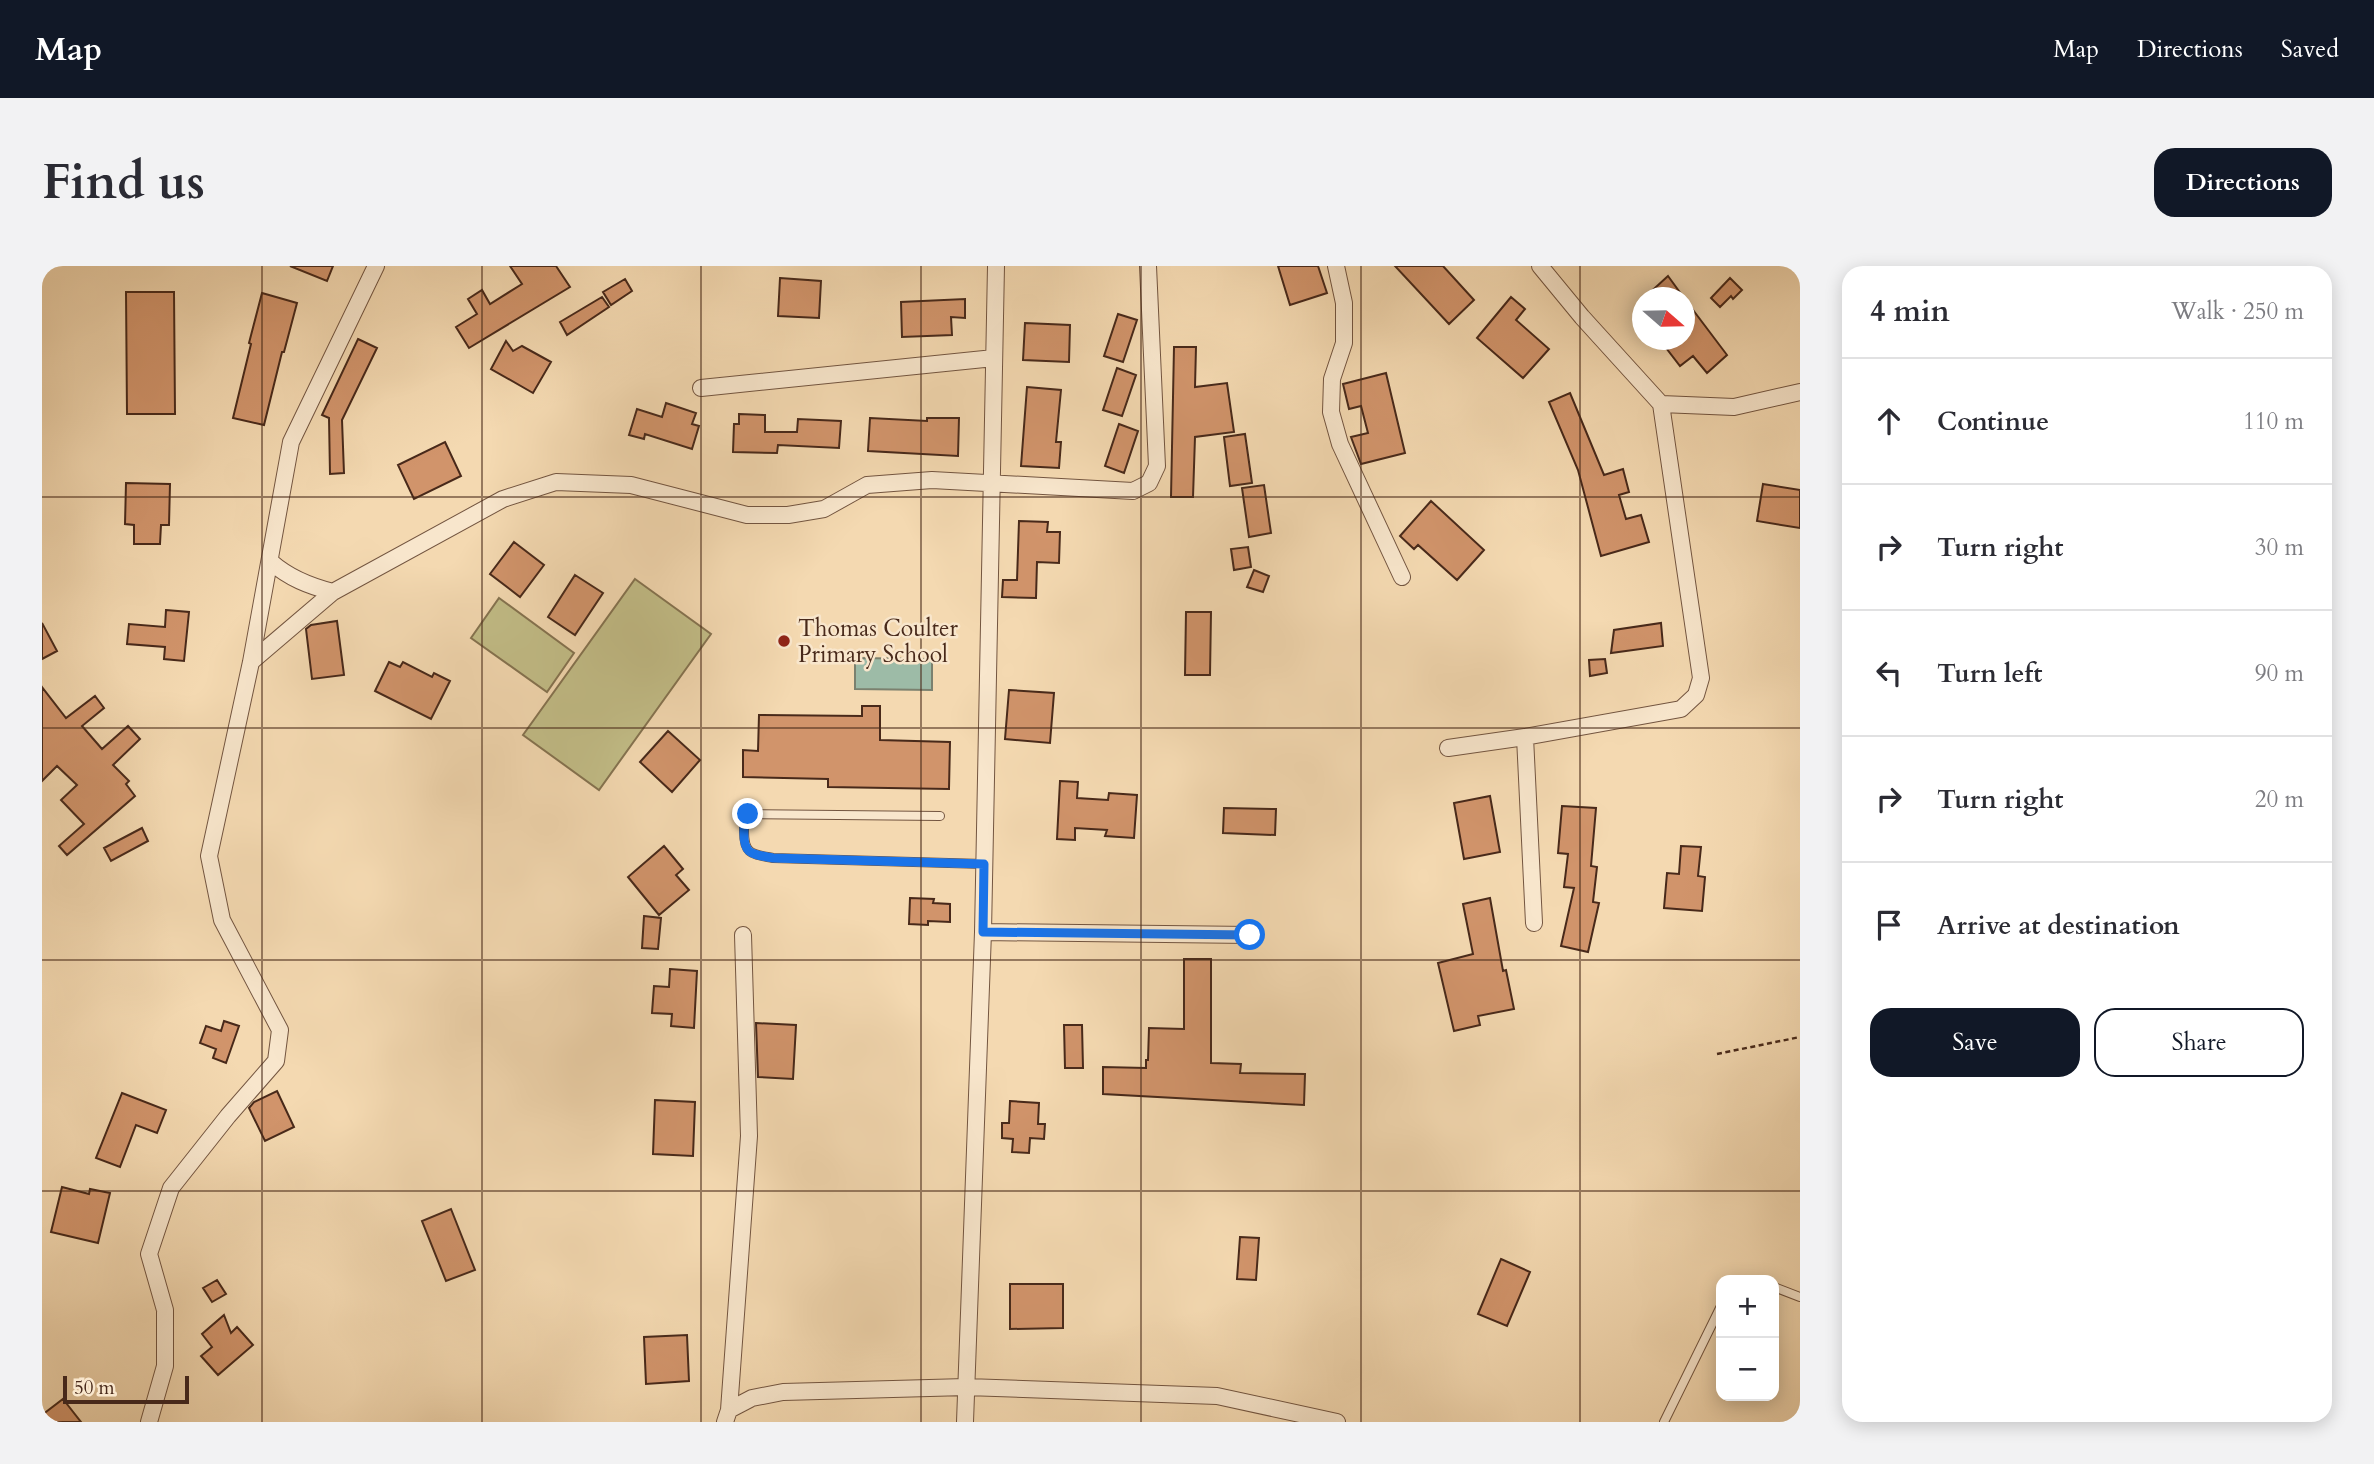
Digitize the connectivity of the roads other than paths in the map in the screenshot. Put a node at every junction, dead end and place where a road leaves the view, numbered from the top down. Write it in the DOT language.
graph roads {
  1 [pos="376,266"];
  2 [pos="996,266"];
  3 [pos="1148,266"];
  4 [pos="1336,266"];
  5 [pos="1540,266"];
  6 [pos="994,358"];
  7 [pos="701,388"];
  8 [pos="1800,392"];
  9 [pos="1661,404"];
  10 [pos="991,484"];
  11 [pos="271,562"];
  12 [pos="1402,577"];
  13 [pos="332,592"];
  14 [pos="251,662"];
  15 [pos="1525,737"];
  16 [pos="1448,748"];
  17 [pos="940,816"];
  18 [pos="984,864"];
  19 [pos="1534,923"];
  20 [pos="983,932"];
  21 [pos="743,935"];
  22 [pos="1250,935"];
  23 [pos="1779,1289"];
  24 [pos="1800,1297"];
  25 [pos="1716,1316"];
  26 [pos="966,1387"];
  27 [pos="727,1416"];
  28 [pos="149,1422"];
  29 [pos="965,1422"];
  30 [pos="1336,1422"];
  31 [pos="1664,1422"];
  1 -- 11 [label="street"];
  2 -- 6 [label="street"];
  3 -- 10 [label="street"];
  4 -- 12 [label="street"];
  5 -- 9 [label="street"];
  6 -- 7 [label="street"];
  6 -- 10 [label="street"];
  8 -- 9 [label="street"];
  9 -- 15 [label="street"];
  10 -- 13 [label="street"];
  10 -- 18 [label="street"];
  11 -- 13 [label="street"];
  11 -- 14 [label="street"];
  13 -- 14 [label="street"];
  14 -- 28 [label="street"];
  15 -- 16 [label="street"];
  15 -- 19 [label="street"];
  17 -- 18 [label="lane"];
  18 -- 20 [label="street"];
  20 -- 22 [label="street"];
  20 -- 26 [label="street"];
  21 -- 27 [label="street"];
  23 -- 24 [label="lane"];
  25 -- 31 [label="lane"];
  26 -- 27 [label="street"];
  26 -- 29 [label="street"];
  26 -- 30 [label="street"];
}
